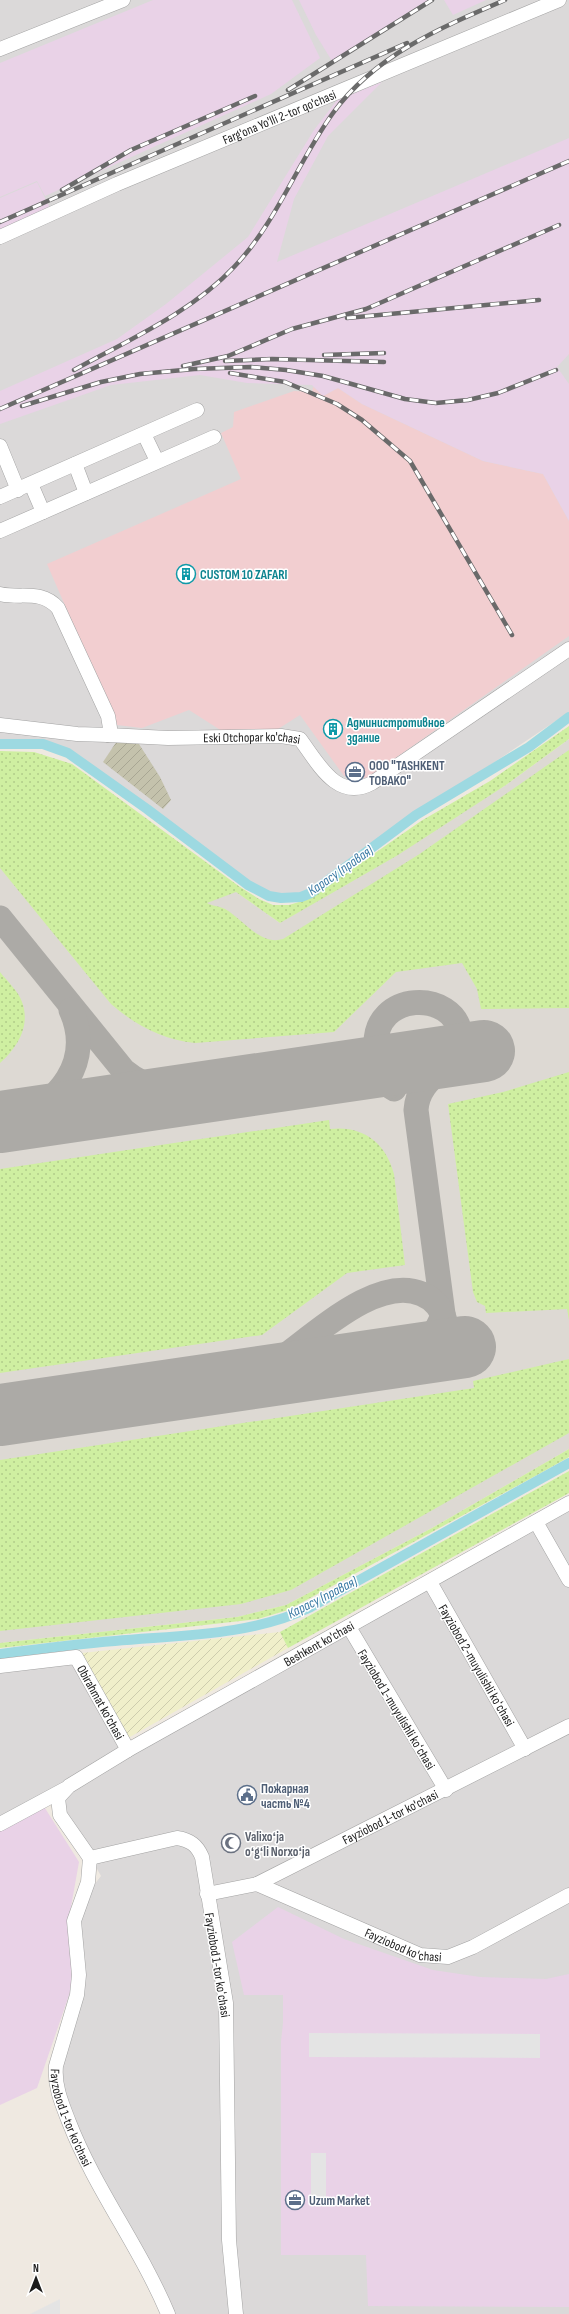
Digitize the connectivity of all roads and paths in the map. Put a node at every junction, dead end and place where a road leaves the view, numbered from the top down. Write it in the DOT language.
graph roads {
  1 [pos="123,0"];
  2 [pos="559,0"];
  3 [pos="0,49"];
  4 [pos="0,238"];
  5 [pos="197,410"];
  6 [pos="144,434"];
  7 [pos="214,436"];
  8 [pos="0,446"];
  9 [pos="157,461"];
  10 [pos="75,464"];
  11 [pos="31,484"];
  12 [pos="18,490"];
  13 [pos="86,493"];
  14 [pos="0,497"];
  15 [pos="43,512"];
  16 [pos="0,531"];
  17 [pos="0,594"];
  18 [pos="569,649"];
  19 [pos="0,725"];
  20 [pos="108,735"];
  21 [pos="569,1503"];
  22 [pos="536,1522"];
  23 [pos="569,1580"];
  24 [pos="430,1582"];
  25 [pos="349,1627"];
  26 [pos="0,1666"];
  27 [pos="569,1726"];
  28 [pos="525,1749"];
  29 [pos="128,1750"];
  30 [pos="69,1787"];
  31 [pos="446,1790"];
  32 [pos="42,1801"];
  33 [pos="60,1815"];
  34 [pos="0,1824"];
  35 [pos="90,1858"];
  36 [pos="257,1884"];
  37 [pos="207,1894"];
  38 [pos="569,1895"];
  39 [pos="168,2314"];
  40 [pos="236,2314"];
  1 -- 3 [label="street"];
  2 -- 4 [label="street, Farg'ona Yo'lli 2-tor qo'chasi"];
  5 -- 6 [label="street"];
  6 -- 9 [label="street"];
  6 -- 10 [label="street"];
  7 -- 9 [label="street"];
  8 -- 12 [label="street"];
  9 -- 13 [label="street"];
  10 -- 11 [label="street"];
  10 -- 13 [label="street"];
  11 -- 12 [label="street"];
  11 -- 15 [label="street"];
  12 -- 14 [label="street"];
  13 -- 15 [label="street"];
  15 -- 16 [label="street"];
  17 -- 20 [label="street"];
  18 -- 20 [label="street, Eski Otchopar ko'chasi"];
  19 -- 20 [label="street, Eski Otchopar ko'chasi"];
  21 -- 22 [label="street, Beshkent ko'chasi"];
  22 -- 23 [label="street"];
  22 -- 24 [label="street, Beshkent ko'chasi"];
  24 -- 25 [label="street, Beshkent ko'chasi"];
  24 -- 28 [label="street, Fayziobod 2-muyulishli koʻchasi"];
  25 -- 29 [label="street, Beshkent ko'chasi"];
  25 -- 31 [label="street, Fayziobod 1-muyulishli koʻchasi"];
  26 -- 29 [label="street, Obirahmat ko'chasi"];
  27 -- 28 [label="street, Fayziobod 1-tor ko'chasi"];
  28 -- 31 [label="street, Fayziobod 1-tor ko'chasi"];
  29 -- 30 [label="street, Beshkent ko'chasi"];
  30 -- 32 [label="street, Beshkent ko'chasi"];
  30 -- 33 [label="street, Beshkent ko'chasi"];
  31 -- 36 [label="street, Fayziobod 1-tor ko'chasi"];
  32 -- 33 [label="street"];
  32 -- 34 [label="street, Beshkent ko'chasi"];
  33 -- 35 [label="street"];
  35 -- 37 [label="street, Fayziobod 1-tor koʻchasi"];
  35 -- 39 [label="street, Fayzobod 1-tor ko'chasi"];
  36 -- 37 [label="street, Fayziobod 1-tor ko'chasi"];
  36 -- 38 [label="street, Fayziobod ko'chasi"];
  37 -- 40 [label="street, Fayziobod 1-tor koʻchasi"];
}
